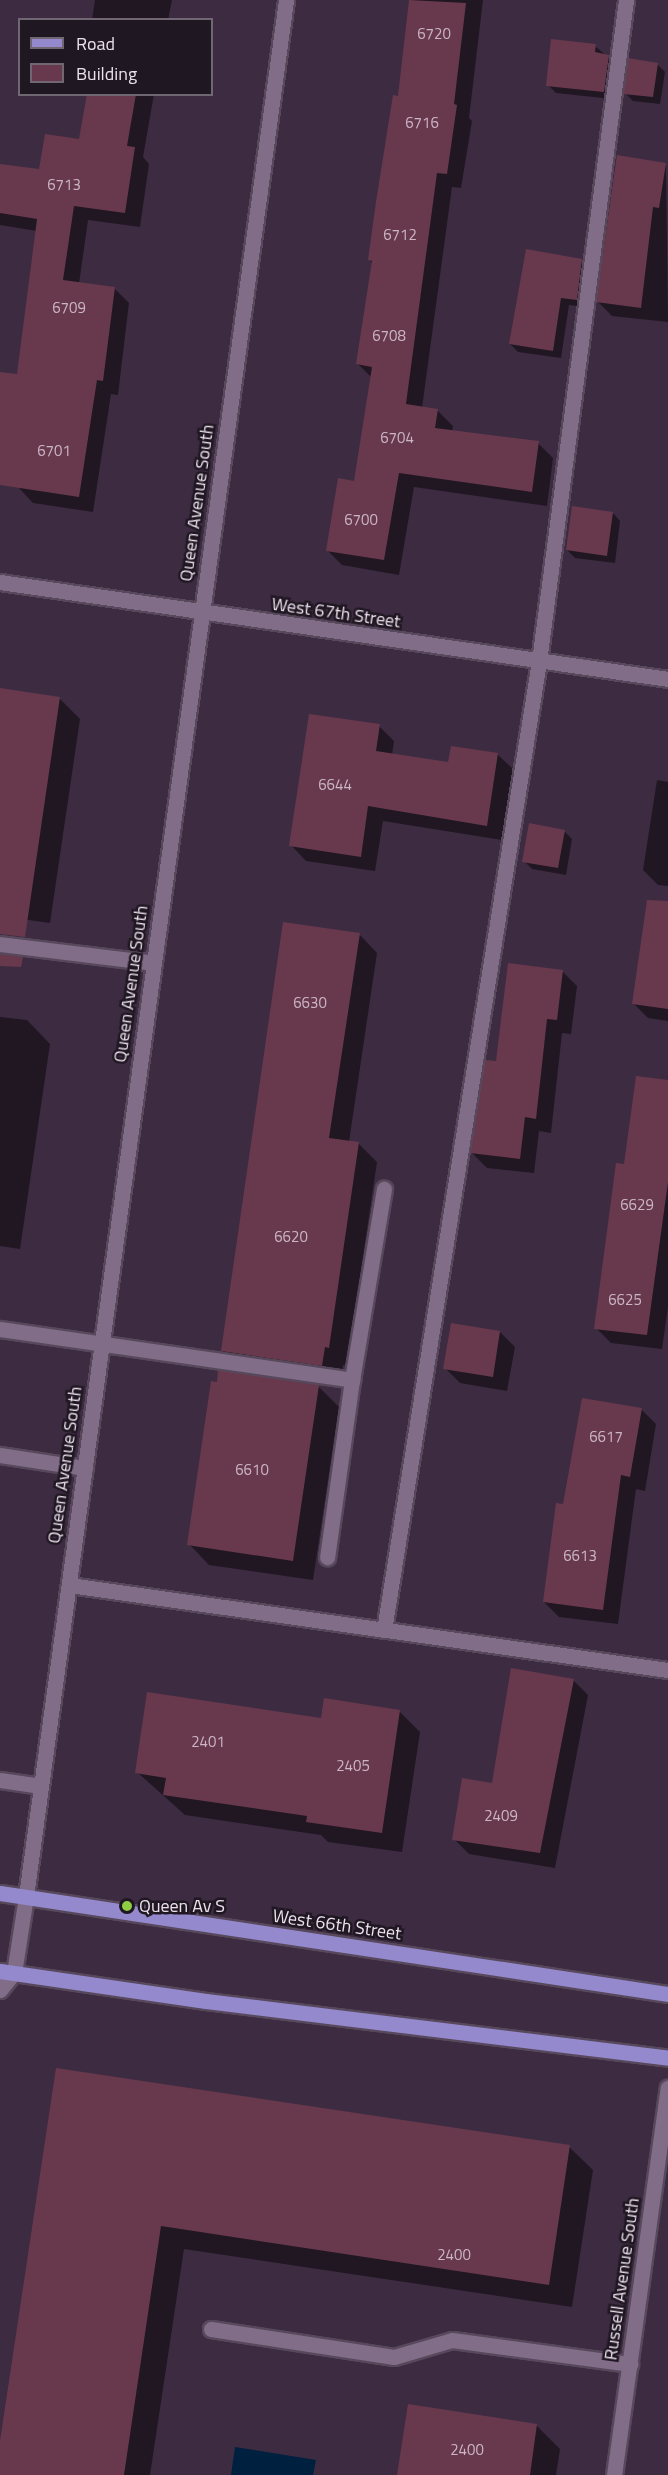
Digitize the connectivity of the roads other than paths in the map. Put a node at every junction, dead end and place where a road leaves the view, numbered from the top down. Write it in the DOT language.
graph roads {
  1 [pos="286,0"];
  2 [pos="626,0"];
  3 [pos="0,582"];
  4 [pos="202,613"];
  5 [pos="538,661"];
  6 [pos="668,679"];
  7 [pos="0,944"];
  8 [pos="154,963"];
  9 [pos="384,1189"];
  10 [pos="0,1329"];
  11 [pos="102,1344"];
  12 [pos="352,1380"];
  13 [pos="0,1455"];
  14 [pos="85,1468"];
  15 [pos="327,1557"];
  16 [pos="69,1585"];
  17 [pos="384,1630"];
  18 [pos="668,1670"];
  19 [pos="0,1780"];
  20 [pos="41,1786"];
  21 [pos="0,1893"];
  22 [pos="26,1896"];
  23 [pos="7,1972"];
  24 [pos="0,1990"];
  25 [pos="668,1994"];
  26 [pos="668,2058"];
  27 [pos="668,2088"];
  28 [pos="211,2329"];
  29 [pos="630,2364"];
  30 [pos="614,2475"];
  1 -- 4 [label="street, Queen Avenue South"];
  2 -- 5 [label="street"];
  3 -- 4 [label="street, West 67th Street"];
  4 -- 5 [label="street, West 67th Street"];
  4 -- 8 [label="street, Queen Avenue South"];
  5 -- 6 [label="street, West 67th Street"];
  5 -- 17 [label="street"];
  7 -- 8 [label="street"];
  8 -- 11 [label="street, Queen Avenue South"];
  9 -- 12 [label="street"];
  10 -- 11 [label="street"];
  11 -- 12 [label="street"];
  11 -- 14 [label="street, Queen Avenue South"];
  12 -- 15 [label="street"];
  13 -- 14 [label="street"];
  14 -- 16 [label="street, Queen Avenue South"];
  16 -- 17 [label="street"];
  16 -- 20 [label="street, Queen Avenue South"];
  17 -- 18 [label="street"];
  19 -- 20 [label="street"];
  20 -- 22 [label="street, Queen Avenue South"];
  21 -- 22 [label="main road, West 66th Street"];
  22 -- 23 [label="street, Queen Avenue South"];
  22 -- 25 [label="main road, West 66th Street"];
  23 -- 24 [label="street"];
  23 -- 26 [label="main road"];
  27 -- 29 [label="street, Russell Avenue South"];
  28 -- 29 [label="street"];
  29 -- 30 [label="street, Russell Avenue South"];
}
